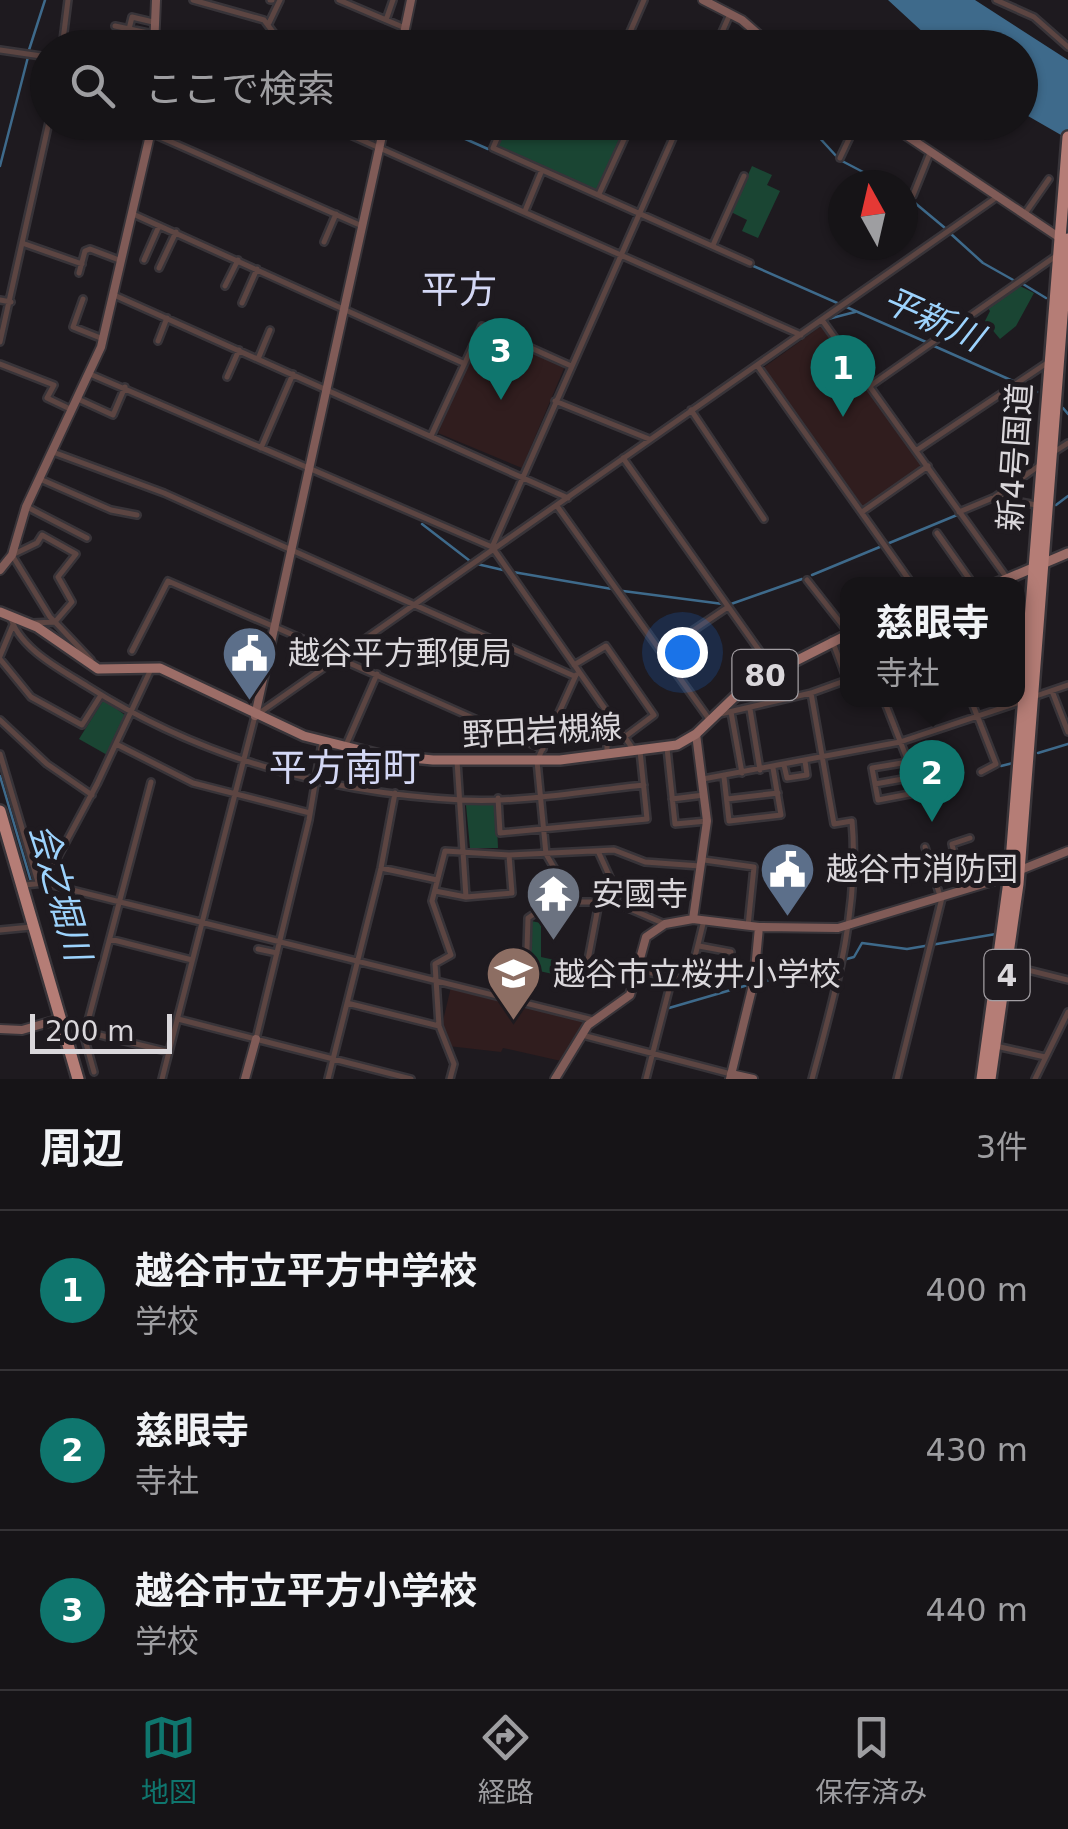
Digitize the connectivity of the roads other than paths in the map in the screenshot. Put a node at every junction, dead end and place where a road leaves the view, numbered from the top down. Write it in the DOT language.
graph roads {
  1 [pos="68,0"];
  2 [pos="156,0"];
  3 [pos="193,0"];
  4 [pos="280,0"];
  5 [pos="340,0"];
  6 [pos="393,0"];
  7 [pos="412,0"];
  8 [pos="644,0"];
  9 [pos="703,0"];
  10 [pos="996,0"];
  11 [pos="730,14"];
  12 [pos="386,20"];
  13 [pos="153,22"];
  14 [pos="269,23"];
  15 [pos="115,26"];
  16 [pos="405,28"];
  17 [pos="129,29"];
  18 [pos="64,30"];
  19 [pos="134,30"];
  20 [pos="153,30"];
  21 [pos="273,30"];
  22 [pos="631,30"];
  23 [pos="723,30"];
  24 [pos="751,30"];
  25 [pos="1068,46"];
  26 [pos="0,50"];
  27 [pos="30,54"];
  28 [pos="1068,137"];
  29 [pos="45,140"];
  30 [pos="149,140"];
  31 [pos="167,140"];
  32 [pos="363,140"];
  33 [pos="381,140"];
  34 [pos="496,140"];
  35 [pos="624,140"];
  36 [pos="672,140"];
  37 [pos="848,140"];
  38 [pos="912,140"];
  39 [pos="379,147"];
  40 [pos="930,153"];
  41 [pos="840,158"];
  42 [pos="1066,158"];
  43 [pos="542,170"];
  44 [pos="744,176"];
  45 [pos="1048,179"];
  46 [pos="918,181"];
  47 [pos="599,194"];
  48 [pos="997,197"];
  49 [pos="525,211"];
  50 [pos="639,213"];
  51 [pos="133,214"];
  52 [pos="336,214"];
  53 [pos="1024,215"];
  54 [pos="159,226"];
  55 [pos="362,226"];
  56 [pos="176,232"];
  57 [pos="1066,241"];
  58 [pos="324,242"];
  59 [pos="25,244"];
  60 [pos="714,246"];
  61 [pos="621,254"];
  62 [pos="1058,255"];
  63 [pos="144,260"];
  64 [pos="238,260"];
  65 [pos="122,261"];
  66 [pos="750,263"];
  67 [pos="82,264"];
  68 [pos="160,268"];
  69 [pos="257,268"];
  70 [pos="79,273"];
  71 [pos="225,286"];
  72 [pos="114,295"];
  73 [pos="83,299"];
  74 [pos="0,300"];
  75 [pos="11,302"];
  76 [pos="242,302"];
  77 [pos="345,307"];
  78 [pos="168,318"];
  79 [pos="822,320"];
  80 [pos="270,330"];
  81 [pos="801,335"];
  82 [pos="103,339"];
  83 [pos="158,341"];
  84 [pos="0,342"];
  85 [pos="239,350"];
  86 [pos="258,359"];
  87 [pos="1050,362"];
  88 [pos="464,363"];
  89 [pos="0,364"];
  90 [pos="757,365"];
  91 [pos="570,366"];
  92 [pos="89,374"];
  93 [pos="293,374"];
  94 [pos="228,377"];
  95 [pos="870,386"];
  96 [pos="125,387"];
  97 [pos="328,388"];
  98 [pos="78,398"];
  99 [pos="555,401"];
  100 [pos="73,410"];
  101 [pos="691,410"];
  102 [pos="431,436"];
  103 [pos="650,439"];
  104 [pos="1068,443"];
  105 [pos="261,448"];
  106 [pos="917,450"];
  107 [pos="52,452"];
  108 [pos="624,458"];
  109 [pos="1047,458"];
  110 [pos="928,466"];
  111 [pos="310,470"];
  112 [pos="522,476"];
  113 [pos="40,478"];
  114 [pos="997,497"];
  115 [pos="568,498"];
  116 [pos="557,506"];
  117 [pos="1039,506"];
  118 [pos="26,507"];
  119 [pos="862,512"];
  120 [pos="960,512"];
  121 [pos="137,516"];
  122 [pos="764,519"];
  123 [pos="938,533"];
  124 [pos="87,538"];
  125 [pos="492,547"];
  126 [pos="293,550"];
  127 [pos="1068,552"];
  128 [pos="12,555"];
  129 [pos="1039,568"];
  130 [pos="0,570"];
  131 [pos="907,577"];
  132 [pos="968,577"];
  133 [pos="1006,577"];
  134 [pos="1016,577"];
  135 [pos="807,580"];
  136 [pos="416,604"];
  137 [pos="728,607"];
  138 [pos="5,613"];
  139 [pos="55,622"];
  140 [pos="31,623"];
  141 [pos="840,624"];
  142 [pos="13,626"];
  143 [pos="276,628"];
  144 [pos="840,636"];
  145 [pos="832,640"];
  146 [pos="132,651"];
  147 [pos="662,652"];
  148 [pos="341,657"];
  149 [pos="0,658"];
  150 [pos="840,661"];
  151 [pos="574,665"];
  152 [pos="152,666"];
  153 [pos="100,669"];
  154 [pos="773,670"];
  155 [pos="377,674"];
  156 [pos="576,674"];
  157 [pos="840,682"];
  158 [pos="1068,685"];
  159 [pos="1052,690"];
  160 [pos="810,693"];
  161 [pos="101,695"];
  162 [pos="1028,699"];
  163 [pos="1025,700"];
  164 [pos="887,707"];
  165 [pos="974,707"];
  166 [pos="1004,707"];
  167 [pos="750,708"];
  168 [pos="1001,708"];
  169 [pos="130,712"];
  170 [pos="731,712"];
  171 [pos="607,714"];
  172 [pos="255,716"];
  173 [pos="714,716"];
  174 [pos="978,716"];
  175 [pos="0,720"];
  176 [pos="552,729"];
  177 [pos="1068,732"];
  178 [pos="696,734"];
  179 [pos="607,736"];
  180 [pos="624,737"];
  181 [pos="322,742"];
  182 [pos="900,742"];
  183 [pos="116,744"];
  184 [pos="345,748"];
  185 [pos="666,748"];
  186 [pos="543,749"];
  187 [pos="638,751"];
  188 [pos="0,754"];
  189 [pos="608,755"];
  190 [pos="822,758"];
  191 [pos="457,760"];
  192 [pos="537,761"];
  193 [pos="805,761"];
  194 [pos="908,762"];
  195 [pos="242,763"];
  196 [pos="784,765"];
  197 [pos="2,768"];
  198 [pos="773,768"];
  199 [pos="760,771"];
  200 [pos="981,772"];
  201 [pos="742,774"];
  202 [pos="724,777"];
  203 [pos="914,777"];
  204 [pos="704,779"];
  205 [pos="314,780"];
  206 [pos="151,782"];
  207 [pos="875,784"];
  208 [pos="644,785"];
  209 [pos="234,792"];
  210 [pos="395,793"];
  211 [pos="778,793"];
  212 [pos="92,795"];
  213 [pos="540,795"];
  214 [pos="705,795"];
  215 [pos="498,798"];
  216 [pos="672,799"];
  217 [pos="727,799"];
  218 [pos="461,800"];
  219 [pos="0,811"];
  220 [pos="310,812"];
  221 [pos="707,822"];
  222 [pos="544,829"];
  223 [pos="970,838"];
  224 [pos="5,846"];
  225 [pos="926,847"];
  226 [pos="598,850"];
  227 [pos="1068,851"];
  228 [pos="465,854"];
  229 [pos="546,854"];
  230 [pos="509,855"];
  231 [pos="703,863"];
  232 [pos="381,868"];
  233 [pos="1015,872"];
  234 [pos="438,880"];
  235 [pos="39,882"];
  236 [pos="25,886"];
  237 [pos="962,890"];
  238 [pos="436,891"];
  239 [pos="568,892"];
  240 [pos="941,896"];
  241 [pos="466,897"];
  242 [pos="599,902"];
  243 [pos="614,902"];
  244 [pos="119,903"];
  245 [pos="693,919"];
  246 [pos="704,920"];
  247 [pos="200,924"];
  248 [pos="665,924"];
  249 [pos="34,926"];
  250 [pos="748,926"];
  251 [pos="847,926"];
  252 [pos="758,927"];
  253 [pos="0,930"];
  254 [pos="110,939"];
  255 [pos="280,944"];
  256 [pos="698,946"];
  257 [pos="258,949"];
  258 [pos="731,952"];
  259 [pos="277,953"];
  260 [pos="192,960"];
  261 [pos="358,963"];
  262 [pos="1008,965"];
  263 [pos="637,972"];
  264 [pos="672,978"];
  265 [pos="1068,980"];
  266 [pos="436,982"];
  267 [pos="513,1001"];
  268 [pos="347,1003"];
  269 [pos="1068,1012"];
  270 [pos="60,1018"];
  271 [pos="178,1019"];
  272 [pos="593,1020"];
  273 [pos="440,1026"];
  274 [pos="0,1029"];
  275 [pos="87,1032"];
  276 [pos="582,1035"];
  277 [pos="256,1039"];
  278 [pos="996,1046"];
  279 [pos="168,1052"];
  280 [pos="653,1053"];
  281 [pos="1046,1057"];
  282 [pos="332,1059"];
  283 [pos="94,1072"];
  284 [pos="730,1076"];
  285 [pos="78,1079"];
  286 [pos="162,1079"];
  287 [pos="245,1079"];
  288 [pos="328,1079"];
  289 [pos="411,1079"];
  290 [pos="450,1079"];
  291 [pos="555,1079"];
  292 [pos="646,1079"];
  293 [pos="753,1079"];
  294 [pos="812,1079"];
  295 [pos="897,1079"];
  296 [pos="982,1079"];
  297 [pos="990,1079"];
  298 [pos="1035,1079"];
  1 -- 18 [label="street"];
  2 -- 13 [label="street"];
  3 -- 14 [label="street"];
  4 -- 14 [label="street"];
  5 -- 12 [label="street"];
  6 -- 12 [label="street"];
  7 -- 16 [label="street"];
  8 -- 22 [label="street"];
  9 -- 11 [label="street"];
  10 -- 25 [label="street"];
  11 -- 23 [label="street"];
  11 -- 24 [label="street"];
  12 -- 16 [label="street"];
  13 -- 17 [label="street"];
  13 -- 20 [label="street"];
  14 -- 21 [label="street"];
  15 -- 17 [label="street"];
  17 -- 19 [label="street"];
  26 -- 27 [label="street"];
  28 -- 42 [label="highway, 新4号国道 / 4"];
  29 -- 59 [label="street"];
  30 -- 51 [label="street"];
  31 -- 52 [label="street"];
  32 -- 39 [label="street"];
  33 -- 39 [label="street"];
  34 -- 43 [label="street"];
  35 -- 47 [label="street"];
  36 -- 50 [label="street"];
  37 -- 41 [label="street"];
  38 -- 40 [label="street"];
  39 -- 49 [label="street"];
  39 -- 55 [label="street"];
  40 -- 46 [label="street"];
  40 -- 48 [label="street"];
  42 -- 57 [label="highway, 新4号国道 / 4"];
  43 -- 47 [label="street"];
  43 -- 49 [label="street"];
  44 -- 60 [label="street"];
  45 -- 53 [label="street"];
  47 -- 50 [label="street"];
  48 -- 53 [label="street"];
  48 -- 79 [label="street"];
  49 -- 61 [label="street"];
  50 -- 60 [label="street"];
  50 -- 61 [label="street"];
  51 -- 54 [label="street"];
  51 -- 65 [label="street"];
  52 -- 55 [label="street"];
  52 -- 58 [label="street"];
  53 -- 57 [label="street"];
  54 -- 56 [label="street"];
  54 -- 63 [label="street"];
  55 -- 77 [label="street"];
  56 -- 64 [label="street"];
  56 -- 68 [label="street"];
  57 -- 62 [label="highway, 新4号国道 / 4"];
  57 -- 109 [label="highway, 新4号国道 / 4"];
  59 -- 67 [label="street"];
  59 -- 75 [label="street"];
  60 -- 66 [label="street"];
  61 -- 81 [label="street"];
  61 -- 91 [label="street"];
  62 -- 87 [label="highway, 新4号国道 / 4"];
  62 -- 95 [label="street"];
  64 -- 69 [label="street"];
  64 -- 71 [label="street"];
  65 -- 67 [label="street"];
  65 -- 72 [label="street"];
  67 -- 70 [label="street"];
  69 -- 76 [label="street"];
  69 -- 77 [label="street"];
  72 -- 78 [label="street"];
  72 -- 82 [label="street"];
  73 -- 82 [label="street"];
  74 -- 75 [label="street"];
  75 -- 84 [label="street"];
  77 -- 88 [label="street"];
  77 -- 97 [label="street"];
  78 -- 83 [label="street"];
  78 -- 85 [label="street"];
  79 -- 81 [label="street"];
  79 -- 95 [label="street"];
  80 -- 86 [label="street"];
  81 -- 90 [label="street"];
  82 -- 92 [label="street"];
  85 -- 86 [label="street"];
  85 -- 94 [label="street"];
  86 -- 93 [label="street"];
  87 -- 106 [label="street"];
  87 -- 109 [label="highway, 新4号国道 / 4"];
  88 -- 91 [label="street"];
  88 -- 102 [label="street"];
  89 -- 100 [label="street"];
  90 -- 101 [label="street"];
  90 -- 119 [label="street"];
  91 -- 99 [label="street"];
  92 -- 96 [label="street"];
  92 -- 98 [label="street"];
  93 -- 97 [label="street"];
  93 -- 105 [label="street"];
  95 -- 106 [label="street"];
  96 -- 98 [label="street"];
  96 -- 105 [label="street"];
  97 -- 102 [label="street"];
  97 -- 111 [label="street"];
  98 -- 100 [label="street"];
  99 -- 103 [label="street"];
  99 -- 112 [label="street"];
  100 -- 107 [label="street"];
  101 -- 103 [label="street"];
  101 -- 122 [label="street"];
  102 -- 112 [label="street"];
  103 -- 108 [label="street"];
  104 -- 109 [label="street"];
  105 -- 111 [label="street"];
  106 -- 110 [label="street"];
  107 -- 113 [label="street"];
  107 -- 126 [label="street"];
  108 -- 115 [label="street"];
  108 -- 137 [label="street"];
  109 -- 114 [label="street"];
  109 -- 117 [label="highway, 新4号国道 / 4"];
  109 -- 129 [label="highway, 新4号国道 / 4"];
  110 -- 119 [label="street"];
  110 -- 120 [label="street"];
  111 -- 125 [label="street"];
  111 -- 126 [label="street"];
  112 -- 115 [label="street"];
  112 -- 125 [label="street"];
  113 -- 118 [label="street"];
  113 -- 121 [label="street"];
  114 -- 117 [label="street"];
  114 -- 120 [label="street"];
  115 -- 116 [label="street"];
  116 -- 125 [label="street"];
  116 -- 147 [label="street"];
  117 -- 129 [label="highway, 新4号国道 / 4"];
  118 -- 124 [label="street"];
  118 -- 128 [label="street"];
  119 -- 131 [label="street"];
  120 -- 133 [label="street"];
  123 -- 132 [label="street"];
  125 -- 136 [label="street"];
  125 -- 151 [label="street"];
  126 -- 136 [label="street"];
  126 -- 143 [label="street"];
  127 -- 129 [label="main road"];
  128 -- 130 [label="street"];
  128 -- 139 [label="street"];
  128 -- 139 [label="street"];
  129 -- 134 [label="main road"];
  129 -- 162 [label="highway, 新4号国道 / 4"];
  135 -- 141 [label="street"];
  136 -- 148 [label="street"];
  136 -- 156 [label="street"];
  137 -- 147 [label="street"];
  137 -- 154 [label="street"];
  138 -- 140 [label="main road"];
  138 -- 142 [label="street"];
  139 -- 140 [label="street"];
  139 -- 153 [label="street"];
  140 -- 153 [label="main road"];
  142 -- 149 [label="street"];
  142 -- 161 [label="street"];
  143 -- 146 [label="street"];
  143 -- 148 [label="street"];
  143 -- 172 [label="street"];
  144 -- 145 [label="main road, 野田岩槻線 / 80"];
  145 -- 150 [label="street"];
  145 -- 154 [label="main road, 野田岩槻線 / 80"];
  147 -- 173 [label="street"];
  148 -- 155 [label="street"];
  148 -- 172 [label="street"];
  149 -- 161 [label="street"];
  151 -- 156 [label="street"];
  151 -- 180 [label="street"];
  152 -- 153 [label="main road, 野田岩槻線 / 80"];
  152 -- 169 [label="street"];
  152 -- 172 [label="main road, 野田岩槻線 / 80"];
  154 -- 173 [label="main road, 野田岩槻線 / 80"];
  155 -- 184 [label="street"];
  155 -- 186 [label="street"];
  156 -- 171 [label="street"];
  156 -- 176 [label="street"];
  157 -- 160 [label="street"];
  158 -- 159 [label="street"];
  159 -- 162 [label="street"];
  159 -- 177 [label="street"];
  160 -- 167 [label="street"];
  160 -- 190 [label="street"];
  161 -- 169 [label="street"];
  162 -- 163 [label="street"];
  162 -- 233 [label="highway, 新4号国道 / 4"];
  164 -- 182 [label="street"];
  165 -- 174 [label="street"];
  166 -- 168 [label="street"];
  167 -- 170 [label="street"];
  167 -- 199 [label="street"];
  168 -- 174 [label="street"];
  169 -- 183 [label="street"];
  169 -- 195 [label="street"];
  170 -- 173 [label="street"];
  170 -- 201 [label="street"];
  171 -- 179 [label="street"];
  171 -- 180 [label="street"];
  172 -- 181 [label="main road, 野田岩槻線 / 80"];
  172 -- 195 [label="street"];
  173 -- 178 [label="main road, 野田岩槻線 / 80"];
  174 -- 182 [label="street"];
  174 -- 200 [label="street"];
  175 -- 212 [label="street"];
  176 -- 179 [label="street"];
  176 -- 186 [label="street"];
  178 -- 185 [label="main road, 野田岩槻線 / 80"];
  178 -- 204 [label="street"];
  179 -- 189 [label="street"];
  180 -- 187 [label="street"];
  181 -- 184 [label="main road, 野田岩槻線 / 80"];
  181 -- 205 [label="street"];
  182 -- 190 [label="street"];
  182 -- 194 [label="street"];
  183 -- 209 [label="street"];
  183 -- 212 [label="street"];
  184 -- 191 [label="main road, 野田岩槻線 / 80"];
  185 -- 187 [label="main road, 野田岩槻線 / 80"];
  185 -- 216 [label="street"];
  186 -- 192 [label="street"];
  187 -- 189 [label="main road, 野田岩槻線 / 80"];
  187 -- 208 [label="street"];
  188 -- 197 [label="street"];
  189 -- 192 [label="main road, 野田岩槻線 / 80"];
  190 -- 193 [label="street"];
  190 -- 251 [label="street"];
  191 -- 192 [label="main road, 野田岩槻線 / 80"];
  191 -- 218 [label="street"];
  192 -- 213 [label="street"];
  193 -- 196 [label="street"];
  193 -- 196 [label="street"];
  194 -- 203 [label="street"];
  194 -- 207 [label="street"];
  195 -- 205 [label="street"];
  195 -- 209 [label="street"];
  196 -- 198 [label="street"];
  197 -- 235 [label="street"];
  198 -- 199 [label="street"];
  198 -- 211 [label="street"];
  199 -- 201 [label="street"];
  201 -- 202 [label="street"];
  202 -- 204 [label="street"];
  202 -- 217 [label="street"];
  203 -- 207 [label="street"];
  203 -- 207 [label="street"];
  204 -- 214 [label="street"];
  205 -- 210 [label="street"];
  205 -- 220 [label="street"];
  206 -- 244 [label="street"];
  208 -- 213 [label="street"];
  208 -- 222 [label="street"];
  209 -- 220 [label="street"];
  209 -- 247 [label="street"];
  210 -- 218 [label="street"];
  210 -- 232 [label="street"];
  211 -- 217 [label="street"];
  211 -- 217 [label="street"];
  212 -- 235 [label="street"];
  213 -- 215 [label="street"];
  213 -- 222 [label="street"];
  214 -- 216 [label="street"];
  214 -- 221 [label="street"];
  215 -- 218 [label="street"];
  215 -- 222 [label="street"];
  216 -- 221 [label="street"];
  218 -- 228 [label="street"];
  219 -- 224 [label="highway"];
  220 -- 255 [label="street"];
  221 -- 231 [label="street"];
  222 -- 229 [label="street"];
  223 -- 237 [label="street"];
  224 -- 236 [label="highway"];
  225 -- 240 [label="street"];
  226 -- 229 [label="street"];
  226 -- 231 [label="street"];
  226 -- 243 [label="street"];
  227 -- 233 [label="street"];
  228 -- 230 [label="street"];
  228 -- 234 [label="street"];
  228 -- 241 [label="street"];
  229 -- 230 [label="street"];
  229 -- 239 [label="street"];
  230 -- 241 [label="street"];
  231 -- 245 [label="street"];
  231 -- 250 [label="street"];
  232 -- 234 [label="street"];
  232 -- 261 [label="street"];
  233 -- 237 [label="street"];
  233 -- 262 [label="highway, 新4号国道 / 4"];
  233 -- 296 [label="highway, 新4号国道 / 4"];
  234 -- 238 [label="street"];
  235 -- 236 [label="street"];
  235 -- 244 [label="street"];
  236 -- 249 [label="highway"];
  237 -- 240 [label="street"];
  238 -- 241 [label="street"];
  238 -- 266 [label="street"];
  239 -- 242 [label="street"];
  239 -- 267 [label="street"];
  240 -- 251 [label="street"];
  240 -- 295 [label="street"];
  242 -- 243 [label="street"];
  242 -- 263 [label="street"];
  243 -- 248 [label="street"];
  244 -- 247 [label="street"];
  244 -- 254 [label="street"];
  245 -- 246 [label="street"];
  245 -- 248 [label="street"];
  246 -- 250 [label="street"];
  246 -- 256 [label="street"];
  247 -- 255 [label="street"];
  247 -- 260 [label="street"];
  248 -- 263 [label="street"];
  249 -- 253 [label="street"];
  249 -- 270 [label="highway"];
  250 -- 252 [label="street"];
  251 -- 252 [label="street"];
  251 -- 294 [label="street"];
  252 -- 284 [label="street"];
  254 -- 260 [label="street"];
  254 -- 275 [label="street"];
  255 -- 259 [label="street"];
  255 -- 261 [label="street"];
  256 -- 258 [label="street"];
  256 -- 264 [label="street"];
  257 -- 259 [label="street"];
  259 -- 277 [label="street"];
  260 -- 271 [label="street"];
  261 -- 266 [label="street"];
  261 -- 268 [label="street"];
  262 -- 265 [label="street"];
  262 -- 278 [label="highway, 新4号国道 / 4"];
  263 -- 264 [label="street"];
  263 -- 272 [label="street"];
  264 -- 280 [label="street"];
  266 -- 267 [label="street"];
  266 -- 273 [label="street"];
  267 -- 272 [label="street"];
  268 -- 273 [label="street"];
  268 -- 282 [label="street"];
  269 -- 281 [label="street"];
  270 -- 274 [label="street"];
  270 -- 285 [label="highway"];
  271 -- 277 [label="street"];
  271 -- 279 [label="street"];
  272 -- 276 [label="street"];
  273 -- 290 [label="street"];
  275 -- 279 [label="street"];
  275 -- 283 [label="street"];
  276 -- 280 [label="street"];
  276 -- 291 [label="street"];
  277 -- 282 [label="street"];
  277 -- 287 [label="street"];
  278 -- 281 [label="street"];
  278 -- 297 [label="highway, 新4号国道 / 4"];
  279 -- 286 [label="street"];
  280 -- 284 [label="street"];
  280 -- 292 [label="street"];
  281 -- 298 [label="street"];
  282 -- 288 [label="street"];
  282 -- 289 [label="street"];
  284 -- 293 [label="street"];
}
